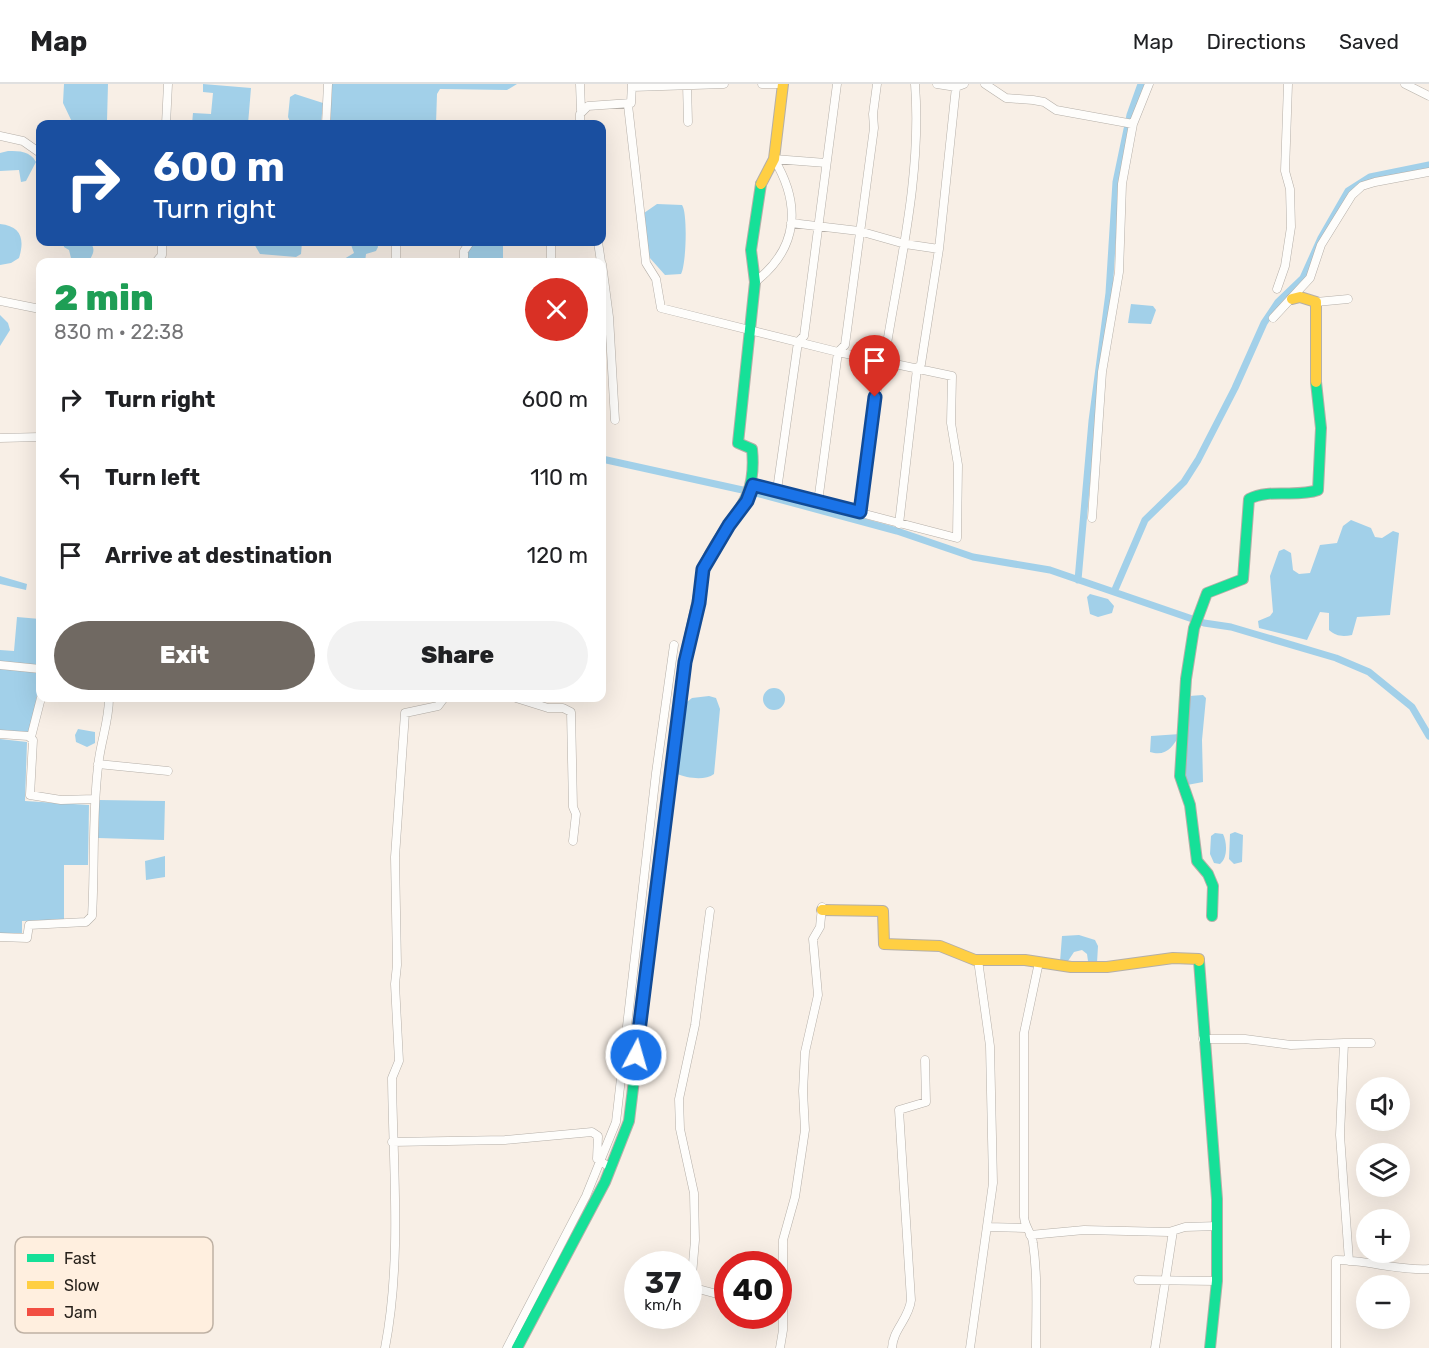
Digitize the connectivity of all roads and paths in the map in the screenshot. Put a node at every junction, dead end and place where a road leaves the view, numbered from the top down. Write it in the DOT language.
graph roads {
  1 [pos="168,84"];
  2 [pos="328,84"];
  3 [pos="580,84"];
  4 [pos="687,84"];
  5 [pos="724,84"];
  6 [pos="762,84"];
  7 [pos="783,84"];
  8 [pos="837,84"];
  9 [pos="877,84"];
  10 [pos="915,84"];
  11 [pos="937,84"];
  12 [pos="985,84"];
  13 [pos="1149,84"];
  14 [pos="1288,84"];
  15 [pos="1405,84"];
  16 [pos="632,85"];
  17 [pos="960,85"];
  18 [pos="1429,96"];
  19 [pos="628,105"];
  20 [pos="581,110"];
  21 [pos="166,120"];
  22 [pos="326,120"];
  23 [pos="580,120"];
  24 [pos="688,122"];
  25 [pos="1133,124"];
  26 [pos="0,136"];
  27 [pos="36,150"];
  28 [pos="774,159"];
  29 [pos="826,163"];
  30 [pos="1429,172"];
  31 [pos="791,223"];
  32 [pos="819,226"];
  33 [pos="859,231"];
  34 [pos="905,244"];
  35 [pos="939,249"];
  36 [pos="755,282"];
  37 [pos="1277,289"];
  38 [pos="1292,299"];
  39 [pos="1347,299"];
  40 [pos="0,301"];
  41 [pos="1316,302"];
  42 [pos="36,308"];
  43 [pos="1273,318"];
  44 [pos="606,327"];
  45 [pos="750,329"];
  46 [pos="798,342"];
  47 [pos="838,352"];
  48 [pos="881,361"];
  49 [pos="916,369"];
  50 [pos="615,420"];
  51 [pos="36,437"];
  52 [pos="0,438"];
  53 [pos="753,485"];
  54 [pos="777,490"];
  55 [pos="818,502"];
  56 [pos="860,512"];
  57 [pos="1092,518"];
  58 [pos="899,524"];
  59 [pos="674,645"];
  60 [pos="0,665"];
  61 [pos="36,669"];
  62 [pos="40,702"];
  63 [pos="109,702"];
  64 [pos="441,702"];
  65 [pos="529,702"];
  66 [pos="0,734"];
  67 [pos="31,737"];
  68 [pos="98,764"];
  69 [pos="168,771"];
  70 [pos="95,800"];
  71 [pos="573,841"];
  72 [pos="822,908"];
  73 [pos="710,910"];
  74 [pos="1212,916"];
  75 [pos="0,937"];
  76 [pos="978,960"];
  77 [pos="1039,962"];
  78 [pos="1203,1038"];
  79 [pos="1344,1043"];
  80 [pos="1371,1043"];
  81 [pos="925,1060"];
  82 [pos="392,1142"];
  83 [pos="606,1166"];
  84 [pos="1218,1226"];
  85 [pos="987,1227"];
  86 [pos="1173,1231"];
  87 [pos="1028,1232"];
  88 [pos="783,1251"];
  89 [pos="1349,1261"];
  90 [pos="1429,1269"];
  91 [pos="1138,1280"];
  92 [pos="1166,1280"];
  93 [pos="1217,1281"];
  94 [pos="714,1293"];
  95 [pos="780,1329"];
  96 [pos="385,1348"];
  97 [pos="507,1348"];
  98 [pos="517,1348"];
  99 [pos="780,1348"];
  100 [pos="892,1348"];
  101 [pos="970,1348"];
  102 [pos="1036,1348"];
  103 [pos="1155,1348"];
  104 [pos="1210,1348"];
  105 [pos="1336,1348"];
  1 -- 21 [label="street"];
  2 -- 22 [label="street"];
  3 -- 20 [label="street"];
  4 -- 5 [label="street"];
  4 -- 16 [label="street"];
  4 -- 24 [label="street"];
  6 -- 7 [label="street"];
  7 -- 28 [label="street"];
  8 -- 29 [label="street"];
  9 -- 33 [label="street"];
  10 -- 34 [label="street"];
  11 -- 17 [label="street"];
  12 -- 25 [label="street"];
  13 -- 25 [label="street"];
  14 -- 37 [label="street"];
  15 -- 18 [label="street"];
  16 -- 19 [label="street"];
  17 -- 35 [label="street"];
  19 -- 20 [label="street"];
  19 -- 45 [label="street"];
  20 -- 23 [label="street"];
  25 -- 57 [label="street"];
  26 -- 27 [label="street"];
  28 -- 29 [label="street"];
  28 -- 31 [label="street"];
  28 -- 36 [label="street"];
  29 -- 32 [label="street"];
  30 -- 38 [label="street"];
  31 -- 32 [label="street"];
  31 -- 36 [label="street"];
  32 -- 33 [label="street"];
  32 -- 46 [label="street"];
  33 -- 34 [label="street"];
  33 -- 47 [label="street"];
  34 -- 35 [label="street"];
  34 -- 48 [label="street"];
  35 -- 49 [label="street"];
  36 -- 45 [label="street"];
  38 -- 41 [label="street"];
  38 -- 43 [label="street"];
  39 -- 41 [label="street"];
  40 -- 42 [label="street"];
  41 -- 74 [label="street"];
  44 -- 50 [label="street"];
  45 -- 46 [label="street"];
  45 -- 53 [label="street"];
  46 -- 47 [label="street"];
  46 -- 54 [label="street"];
  47 -- 48 [label="street"];
  47 -- 55 [label="street"];
  48 -- 49 [label="street"];
  48 -- 56 [label="street"];
  49 -- 58 [label="street"];
  49 -- 58 [label="street"];
  51 -- 52 [label="street"];
  53 -- 54 [label="street"];
  53 -- 83 [label="street"];
  54 -- 55 [label="street"];
  55 -- 56 [label="street"];
  56 -- 58 [label="street"];
  59 -- 83 [label="street"];
  60 -- 61 [label="street"];
  62 -- 67 [label="street"];
  63 -- 68 [label="street"];
  64 -- 82 [label="street"];
  65 -- 71 [label="street"];
  66 -- 67 [label="street"];
  67 -- 70 [label="street"];
  68 -- 69 [label="street"];
  68 -- 70 [label="street"];
  70 -- 75 [label="street"];
  72 -- 76 [label="street"];
  72 -- 88 [label="street"];
  73 -- 94 [label="street"];
  76 -- 77 [label="street"];
  76 -- 85 [label="street"];
  77 -- 78 [label="street"];
  77 -- 87 [label="street"];
  78 -- 79 [label="street"];
  78 -- 84 [label="street"];
  79 -- 80 [label="street"];
  79 -- 89 [label="street"];
  81 -- 100 [label="street"];
  82 -- 83 [label="street"];
  82 -- 96 [label="street"];
  83 -- 97 [label="street"];
  83 -- 98 [label="street"];
  84 -- 86 [label="street"];
  84 -- 93 [label="street"];
  85 -- 87 [label="street"];
  85 -- 101 [label="street"];
  86 -- 87 [label="street"];
  86 -- 92 [label="street"];
  87 -- 102 [label="street"];
  89 -- 90 [label="street"];
  89 -- 105 [label="street"];
  91 -- 92 [label="street"];
  92 -- 93 [label="street"];
  92 -- 103 [label="street"];
  93 -- 104 [label="street"];
  95 -- 99 [label="street"];
}
